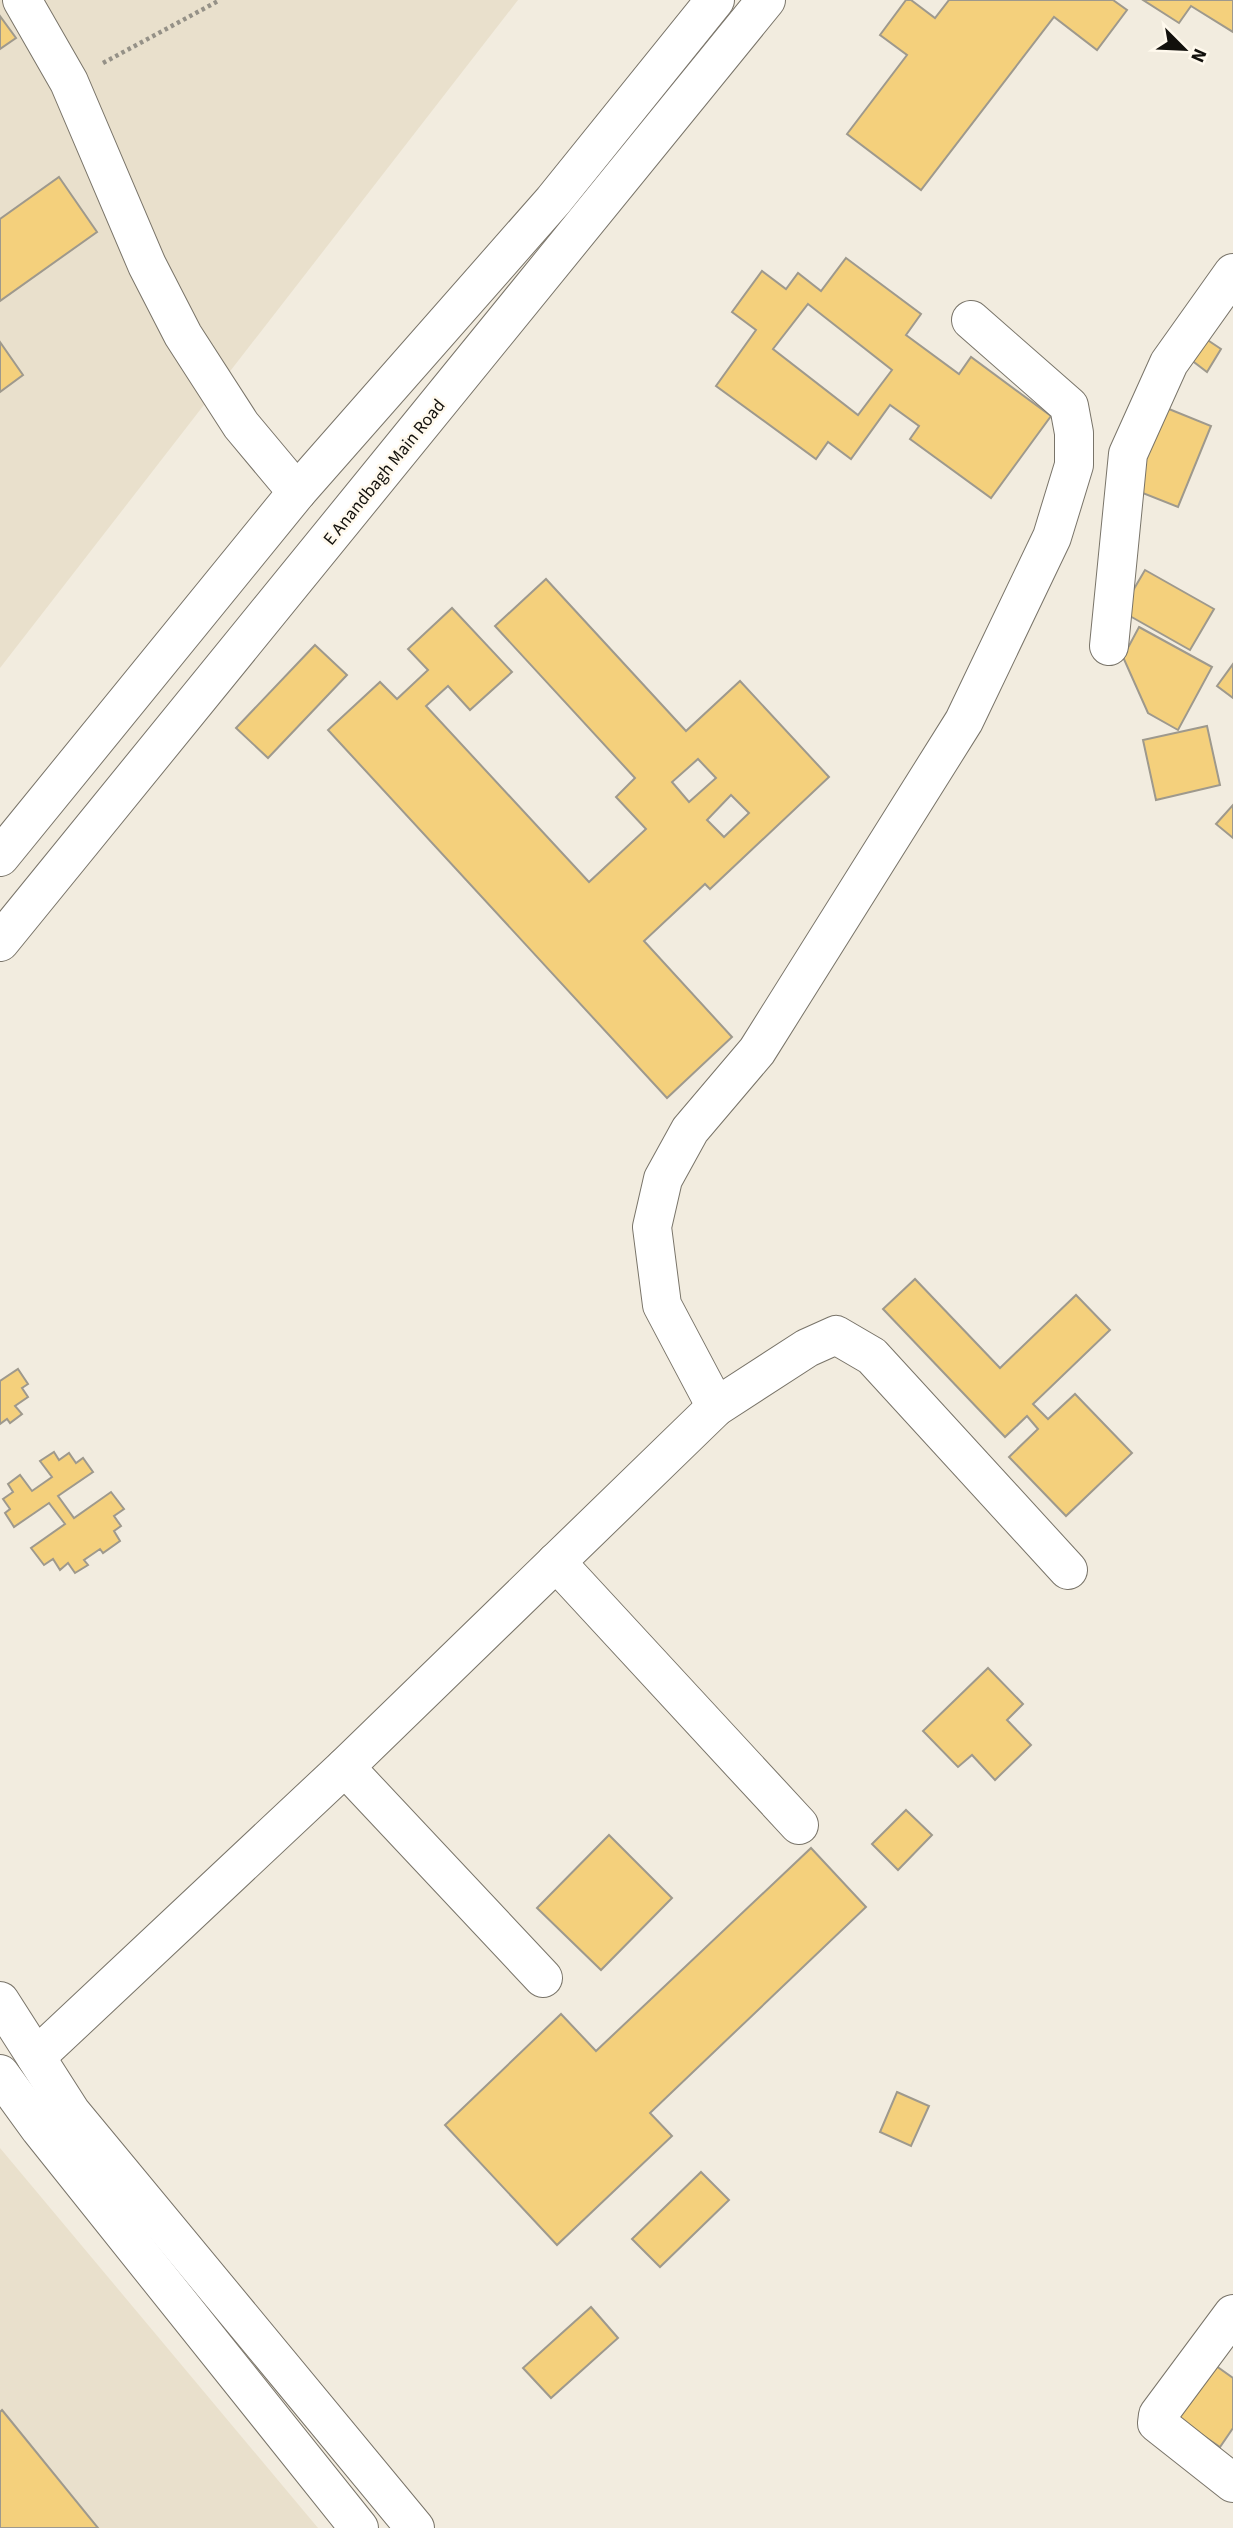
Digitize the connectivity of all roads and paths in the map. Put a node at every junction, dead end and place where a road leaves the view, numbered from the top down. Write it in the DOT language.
graph roads {
  1 [pos="22,0"];
  2 [pos="220,0"];
  3 [pos="715,0"];
  4 [pos="766,0"];
  5 [pos="69,82"];
  6 [pos="1233,273"];
  7 [pos="971,320"];
  8 [pos="297,492"];
  9 [pos="1109,646"];
  10 [pos="0,857"];
  11 [pos="0,942"];
  12 [pos="716,1407"];
  13 [pos="556,1562"];
  14 [pos="1068,1570"];
  15 [pos="345,1767"];
  16 [pos="799,1825"];
  17 [pos="543,1978"];
  18 [pos="4,2016"];
  19 [pos="36,2057"];
  20 [pos="0,2074"];
  21 [pos="1233,2314"];
  22 [pos="1221,2355"];
  23 [pos="1233,2483"];
  24 [pos="359,2528"];
  25 [pos="415,2528"];
  1 -- 5 [label="street"];
  2 -- 5 [label="path"];
  3 -- 8 [label="street"];
  4 -- 11 [label="street, E Anandbagh Main Road"];
  5 -- 8 [label="street"];
  6 -- 9 [label="street"];
  7 -- 12 [label="street"];
  8 -- 10 [label="street"];
  12 -- 13 [label="street"];
  12 -- 14 [label="street"];
  13 -- 15 [label="street"];
  13 -- 16 [label="street"];
  15 -- 17 [label="street"];
  15 -- 19 [label="street"];
  18 -- 19 [label="street"];
  19 -- 25 [label="street"];
  20 -- 24 [label="street"];
  21 -- 22 [label="street"];
  22 -- 23 [label="street"];
}
